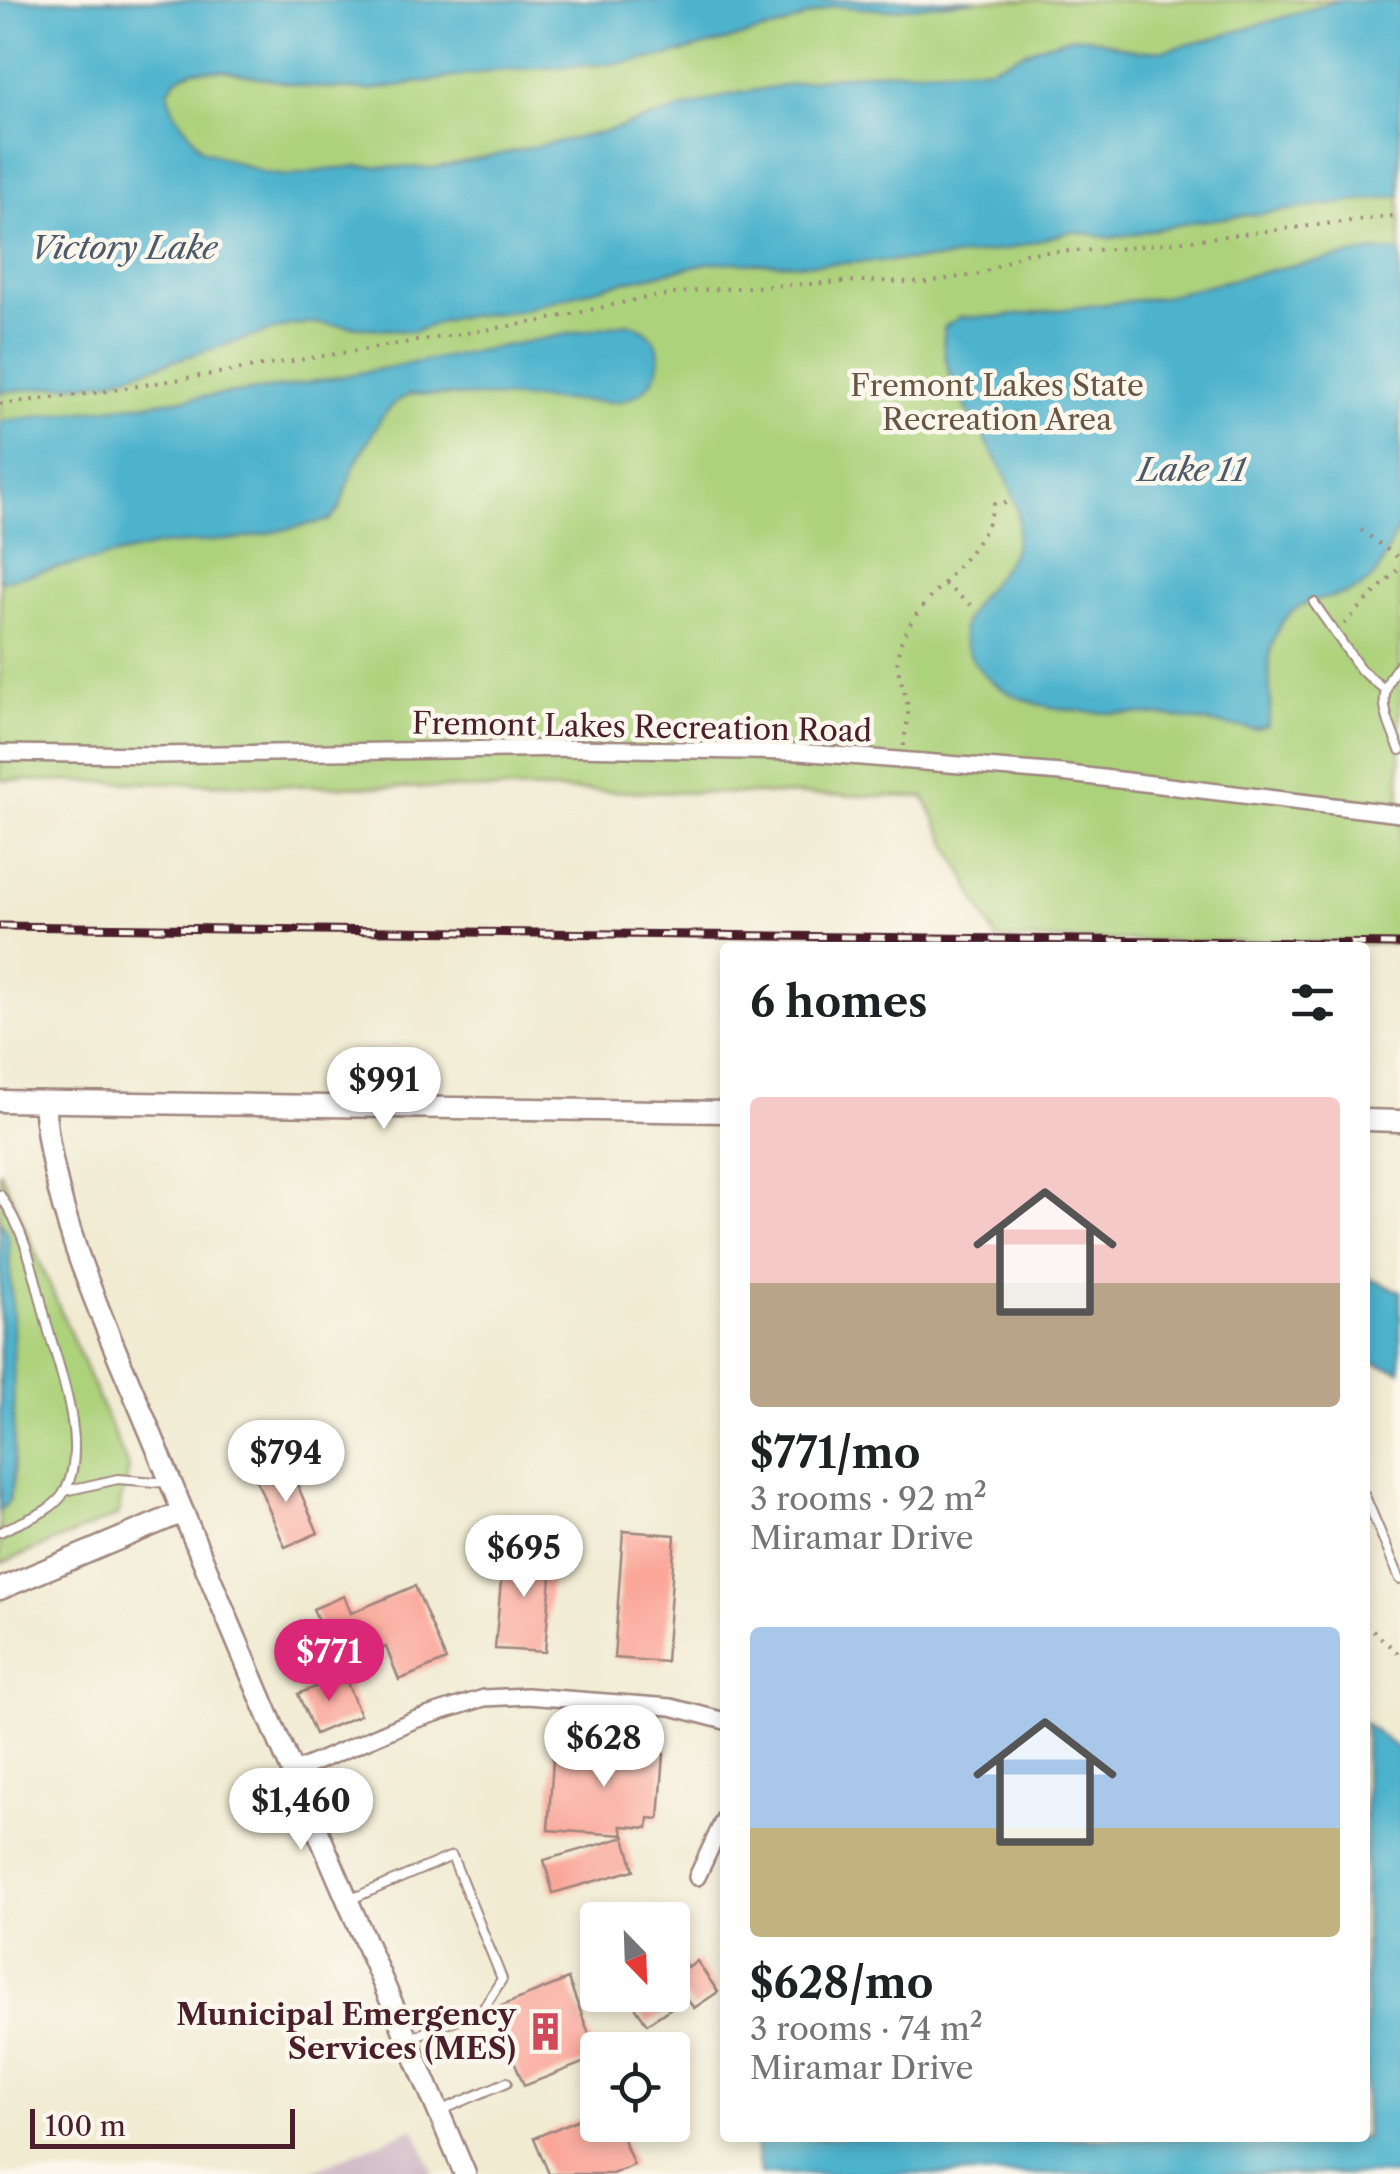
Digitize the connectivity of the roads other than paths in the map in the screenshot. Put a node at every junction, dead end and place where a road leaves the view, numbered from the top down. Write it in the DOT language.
graph roads {
  1 [pos="1314,603"];
  2 [pos="1400,664"];
  3 [pos="1384,689"];
  4 [pos="1400,750"];
  5 [pos="0,752"];
  6 [pos="1400,814"];
  7 [pos="0,1101"];
  8 [pos="44,1102"];
  9 [pos="720,1112"];
  10 [pos="1370,1120"];
  11 [pos="1400,1120"];
  12 [pos="0,1194"];
  13 [pos="171,1483"];
  14 [pos="65,1490"];
  15 [pos="1370,1508"];
  16 [pos="183,1512"];
  17 [pos="0,1532"];
  18 [pos="1400,1580"];
  19 [pos="0,1589"];
  20 [pos="720,1721"];
  21 [pos="293,1772"];
  22 [pos="720,1827"];
  23 [pos="696,1877"];
  24 [pos="348,1900"];
  25 [pos="408,2039"];
  26 [pos="507,2082"];
  27 [pos="439,2112"];
  28 [pos="465,2174"];
  1 -- 3 [label="lane"];
  2 -- 3 [label="lane"];
  3 -- 4 [label="lane"];
  5 -- 6 [label="street, Fremont Lakes Recreation Road"];
  7 -- 8 [label="main road"];
  8 -- 9 [label="main road"];
  8 -- 13 [label="main road"];
  10 -- 11 [label="main road"];
  12 -- 14 [label="lane"];
  13 -- 14 [label="lane"];
  13 -- 16 [label="main road"];
  14 -- 17 [label="lane"];
  15 -- 18 [label="lane"];
  16 -- 19 [label="main road"];
  16 -- 21 [label="main road"];
  20 -- 21 [label="street"];
  21 -- 24 [label="main road"];
  22 -- 23 [label="street"];
  24 -- 25 [label="main road"];
  24 -- 25 [label="lane"];
  25 -- 27 [label="main road"];
  26 -- 27 [label="lane"];
  27 -- 28 [label="main road"];
}
